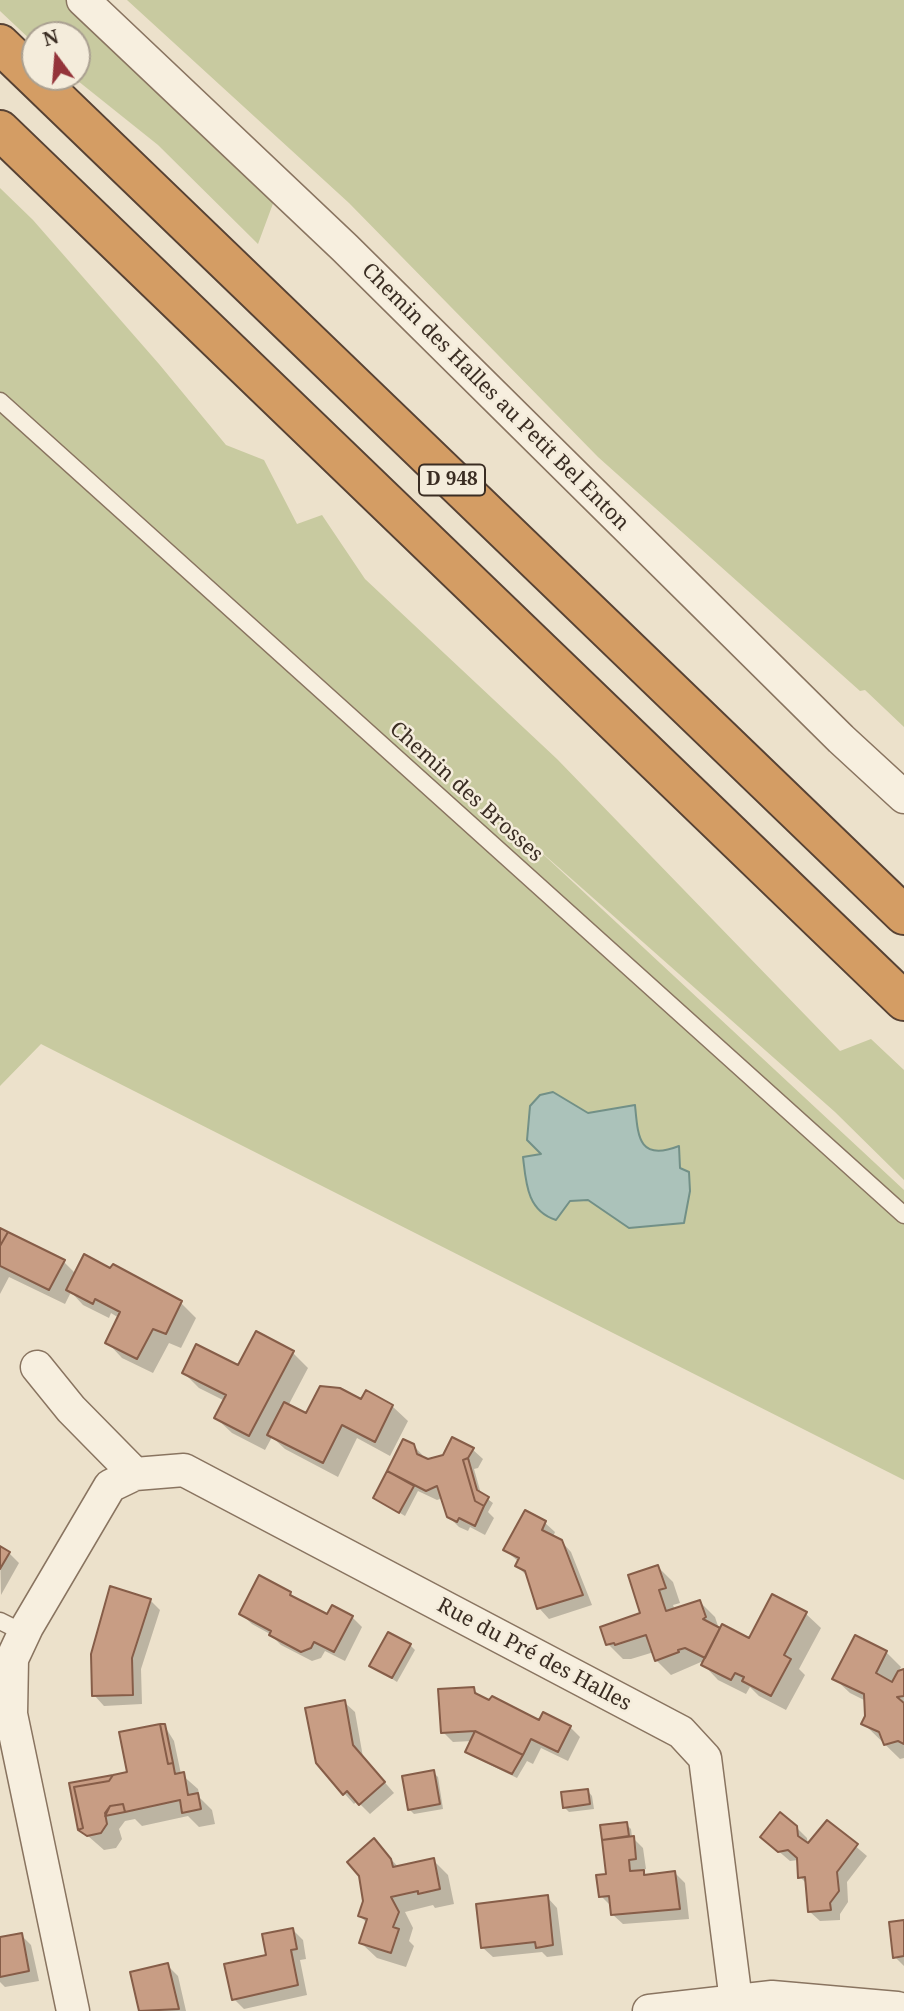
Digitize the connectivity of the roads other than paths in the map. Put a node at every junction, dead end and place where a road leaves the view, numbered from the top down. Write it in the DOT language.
graph roads {
  1 [pos="83,0"];
  2 [pos="0,44"];
  3 [pos="0,130"];
  4 [pos="0,401"];
  5 [pos="904,797"];
  6 [pos="904,915"];
  7 [pos="904,1001"];
  8 [pos="904,1215"];
  9 [pos="37,1367"];
  10 [pos="135,1474"];
  11 [pos="12,1627"];
  12 [pos="736,2000"];
  13 [pos="904,2010"];
  14 [pos="73,2011"];
  15 [pos="649,2011"];
  1 -- 5 [label="street, Chemin des Halles au Petit Bel Enton"];
  2 -- 6 [label="highway, D 948"];
  3 -- 7 [label="highway, D 948"];
  4 -- 8 [label="lane, Chemin des Brosses"];
  9 -- 10 [label="street"];
  10 -- 11 [label="street, Rue du Pré des Halles"];
  10 -- 12 [label="street, Rue du Pré des Halles"];
  11 -- 14 [label="street, Rue du Pré des Halles"];
  12 -- 13 [label="street"];
  12 -- 15 [label="street"];
}
